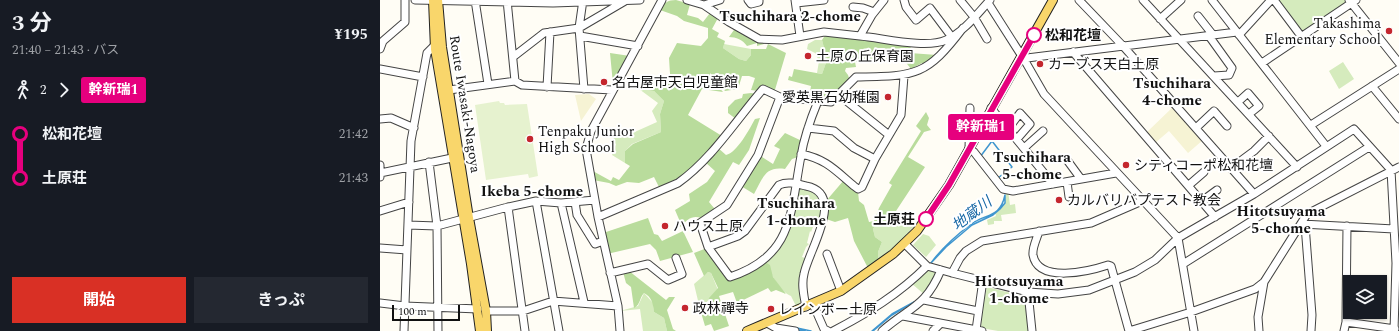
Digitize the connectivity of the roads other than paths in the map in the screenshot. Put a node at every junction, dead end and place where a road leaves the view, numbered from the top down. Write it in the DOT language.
graph roads {
  1 [pos="405,0"];
  2 [pos="415,0"];
  3 [pos="433,0"];
  4 [pos="438,0"];
  5 [pos="617,0"];
  6 [pos="640,0"];
  7 [pos="662,0"];
  8 [pos="687,0"];
  9 [pos="720,0"];
  10 [pos="748,0"];
  11 [pos="759,0"];
  12 [pos="822,0"];
  13 [pos="884,0"];
  14 [pos="904,0"];
  15 [pos="960,0"];
  16 [pos="1053,0"];
  17 [pos="1079,0"];
  18 [pos="1143,0"];
  19 [pos="1182,0"];
  20 [pos="1212,0"];
  21 [pos="1273,0"];
  22 [pos="474,1"];
  23 [pos="507,1"];
  24 [pos="553,1"];
  25 [pos="583,1"];
  26 [pos="626,1"];
  27 [pos="989,1"];
  28 [pos="1352,1"];
  29 [pos="795,2"];
  30 [pos="704,5"];
  31 [pos="853,7"];
  32 [pos="874,12"];
  33 [pos="1198,16"];
  34 [pos="974,17"];
  35 [pos="1160,19"];
  36 [pos="579,28"];
  37 [pos="963,28"];
  38 [pos="550,32"];
  39 [pos="1238,34"];
  40 [pos="580,36"];
  41 [pos="800,36"];
  42 [pos="860,36"];
  43 [pos="951,36"];
  44 [pos="1211,36"];
  45 [pos="1301,36"];
  46 [pos="1179,39"];
  47 [pos="987,40"];
  48 [pos="435,45"];
  49 [pos="638,46"];
  50 [pos="1123,46"];
  51 [pos="380,49"];
  52 [pos="1073,52"];
  53 [pos="1021,55"];
  54 [pos="513,57"];
  55 [pos="1262,63"];
  56 [pos="1399,63"];
  57 [pos="1399,69"];
  58 [pos="380,70"];
  59 [pos="904,76"];
  60 [pos="1214,76"];
  61 [pos="423,77"];
  62 [pos="515,81"];
  63 [pos="488,84"];
  64 [pos="1372,86"];
  65 [pos="547,87"];
  66 [pos="584,89"];
  67 [pos="449,90"];
  68 [pos="612,90"];
  69 [pos="839,95"];
  70 [pos="780,97"];
  71 [pos="818,100"];
  72 [pos="1238,102"];
  73 [pos="970,108"];
  74 [pos="991,108"];
  75 [pos="1249,114"];
  76 [pos="380,119"];
  77 [pos="1399,119"];
  78 [pos="1227,126"];
  79 [pos="1310,126"];
  80 [pos="414,128"];
  81 [pos="808,128"];
  82 [pos="1196,128"];
  83 [pos="1008,129"];
  84 [pos="1043,131"];
  85 [pos="889,135"];
  86 [pos="1269,136"];
  87 [pos="1017,139"];
  88 [pos="1326,146"];
  89 [pos="1369,147"];
  90 [pos="969,148"];
  91 [pos="1024,148"];
  92 [pos="801,154"];
  93 [pos="452,158"];
  94 [pos="875,159"];
  95 [pos="1067,160"];
  96 [pos="429,162"];
  97 [pos="380,165"];
  98 [pos="410,166"];
  99 [pos="1297,167"];
  100 [pos="1399,167"];
  101 [pos="1231,168"];
  102 [pos="1391,170"];
  103 [pos="1204,172"];
  104 [pos="1116,173"];
  105 [pos="380,174"];
  106 [pos="380,177"];
  107 [pos="1082,179"];
  108 [pos="1067,182"];
  109 [pos="796,184"];
  110 [pos="1053,184"];
  111 [pos="1189,185"];
  112 [pos="1216,190"];
  113 [pos="1254,194"];
  114 [pos="1069,197"];
  115 [pos="595,200"];
  116 [pos="536,201"];
  117 [pos="1142,201"];
  118 [pos="1202,201"];
  119 [pos="409,202"];
  120 [pos="575,202"];
  121 [pos="561,203"];
  122 [pos="508,207"];
  123 [pos="380,211"];
  124 [pos="598,217"];
  125 [pos="1215,217"];
  126 [pos="466,219"];
  127 [pos="1302,224"];
  128 [pos="408,225"];
  129 [pos="437,226"];
  130 [pos="1346,226"];
  131 [pos="1394,229"];
  132 [pos="1039,231"];
  133 [pos="1178,238"];
  134 [pos="603,241"];
  135 [pos="905,244"];
  136 [pos="708,247"];
  137 [pos="380,248"];
  138 [pos="407,250"];
  139 [pos="827,254"];
  140 [pos="676,258"];
  141 [pos="1183,264"];
  142 [pos="927,266"];
  143 [pos="941,270"];
  144 [pos="610,273"];
  145 [pos="952,273"];
  146 [pos="1116,279"];
  147 [pos="983,280"];
  148 [pos="1264,282"];
  149 [pos="841,291"];
  150 [pos="1028,292"];
  151 [pos="924,300"];
  152 [pos="554,301"];
  153 [pos="584,302"];
  154 [pos="380,303"];
  155 [pos="405,306"];
  156 [pos="618,306"];
  157 [pos="809,306"];
  158 [pos="438,308"];
  159 [pos="482,310"];
  160 [pos="523,311"];
  161 [pos="978,311"];
  162 [pos="1191,312"];
  163 [pos="903,316"];
  164 [pos="1346,322"];
  165 [pos="767,324"];
  166 [pos="940,324"];
  167 [pos="1394,330"];
  168 [pos="404,331"];
  169 [pos="438,331"];
  170 [pos="480,331"];
  171 [pos="487,331"];
  172 [pos="525,331"];
  173 [pos="559,331"];
  174 [pos="620,331"];
  175 [pos="747,331"];
  176 [pos="795,331"];
  177 [pos="828,331"];
  178 [pos="833,331"];
  179 [pos="882,331"];
  180 [pos="933,331"];
  181 [pos="980,331"];
  182 [pos="1032,331"];
  183 [pos="1129,331"];
  184 [pos="1194,331"];
  185 [pos="1259,331"];
  186 [pos="1310,331"];
  187 [pos="1344,331"];
  1 -- 51 [label="street"];
  2 -- 3 [label="street"];
  3 -- 4 [label="street"];
  3 -- 48 [label="main road, Route Iwasaki-Nagoya"];
  4 -- 22 [label="street"];
  4 -- 67 [label="main road, Route Iwasaki-Nagoya"];
  5 -- 25 [label="street"];
  5 -- 26 [label="street"];
  6 -- 26 [label="street"];
  7 -- 49 [label="street"];
  8 -- 30 [label="street"];
  9 -- 30 [label="street"];
  10 -- 11 [label="street"];
  12 -- 29 [label="street"];
  13 -- 32 [label="street"];
  14 -- 43 [label="street"];
  15 -- 34 [label="street"];
  16 -- 53 [label="main road"];
  17 -- 50 [label="street"];
  18 -- 35 [label="street"];
  19 -- 35 [label="street"];
  20 -- 39 [label="street"];
  21 -- 39 [label="street"];
  21 -- 45 [label="street"];
  22 -- 23 [label="street"];
  22 -- 63 [label="street"];
  23 -- 24 [label="street"];
  23 -- 54 [label="street"];
  24 -- 25 [label="street"];
  25 -- 36 [label="street"];
  26 -- 36 [label="street"];
  27 -- 34 [label="street"];
  27 -- 53 [label="street"];
  28 -- 45 [label="street"];
  28 -- 56 [label="street"];
  29 -- 41 [label="street"];
  30 -- 41 [label="street"];
  31 -- 32 [label="street"];
  32 -- 42 [label="street"];
  33 -- 44 [label="street"];
  34 -- 37 [label="street"];
  34 -- 47 [label="street"];
  35 -- 46 [label="street"];
  36 -- 38 [label="street"];
  36 -- 40 [label="street"];
  37 -- 43 [label="street"];
  37 -- 59 [label="street"];
  38 -- 54 [label="street"];
  38 -- 65 [label="street"];
  39 -- 44 [label="street"];
  39 -- 55 [label="street"];
  40 -- 49 [label="street"];
  40 -- 66 [label="street"];
  41 -- 42 [label="street"];
  42 -- 43 [label="street"];
  44 -- 46 [label="street"];
  44 -- 60 [label="street"];
  45 -- 55 [label="street"];
  46 -- 50 [label="street"];
  46 -- 60 [label="street"];
  48 -- 61 [label="street"];
  48 -- 93 [label="main road, Route Iwasaki-Nagoya"];
  49 -- 68 [label="street"];
  50 -- 52 [label="street"];
  50 -- 82 [label="street"];
  52 -- 53 [label="street"];
  52 -- 111 [label="street"];
  53 -- 74 [label="main road"];
  53 -- 104 [label="street"];
  54 -- 62 [label="street"];
  55 -- 79 [label="street"];
  57 -- 64 [label="street"];
  58 -- 61 [label="street"];
  59 -- 69 [label="street"];
  59 -- 85 [label="street"];
  60 -- 72 [label="street"];
  61 -- 80 [label="street"];
  62 -- 63 [label="street"];
  62 -- 65 [label="street"];
  63 -- 67 [label="street"];
  64 -- 77 [label="street"];
  64 -- 79 [label="street"];
  65 -- 66 [label="street"];
  66 -- 68 [label="street"];
  67 -- 126 [label="main road, Route Iwasaki-Nagoya"];
  68 -- 115 [label="street"];
  69 -- 71 [label="street"];
  69 -- 85 [label="street"];
  70 -- 71 [label="street"];
  70 -- 124 [label="street"];
  70 -- 136 [label="street"];
  71 -- 81 [label="street"];
  72 -- 75 [label="street"];
  72 -- 75 [label="street"];
  73 -- 90 [label="street"];
  74 -- 83 [label="street"];
  74 -- 90 [label="main road"];
  75 -- 86 [label="street"];
  76 -- 80 [label="street"];
  78 -- 82 [label="street"];
  79 -- 88 [label="street"];
  80 -- 98 [label="street"];
  81 -- 92 [label="street"];
  81 -- 94 [label="street"];
  82 -- 101 [label="street"];
  83 -- 87 [label="street"];
  83 -- 87 [label="street"];
  84 -- 91 [label="street"];
  85 -- 94 [label="street"];
  86 -- 99 [label="street"];
  86 -- 101 [label="street"];
  87 -- 91 [label="street"];
  88 -- 89 [label="street"];
  88 -- 99 [label="street"];
  89 -- 102 [label="street"];
  89 -- 141 [label="street"];
  90 -- 110 [label="street"];
  90 -- 135 [label="main road"];
  91 -- 110 [label="street"];
  92 -- 94 [label="street"];
  92 -- 109 [label="street"];
  93 -- 96 [label="street"];
  93 -- 126 [label="main road, Route Iwasaki-Nagoya"];
  95 -- 107 [label="street"];
  96 -- 98 [label="street"];
  96 -- 129 [label="street"];
  97 -- 105 [label="street"];
  98 -- 105 [label="street"];
  98 -- 119 [label="street"];
  99 -- 113 [label="street"];
  100 -- 102 [label="street"];
  101 -- 113 [label="street"];
  102 -- 127 [label="street"];
  102 -- 131 [label="street"];
  103 -- 111 [label="street"];
  104 -- 107 [label="street"];
  104 -- 117 [label="street"];
  105 -- 106 [label="street"];
  107 -- 108 [label="street"];
  108 -- 110 [label="street"];
  108 -- 114 [label="street"];
  109 -- 136 [label="street"];
  109 -- 136 [label="street"];
  109 -- 157 [label="street"];
  111 -- 118 [label="street"];
  112 -- 118 [label="street"];
  113 -- 125 [label="street"];
  115 -- 120 [label="street"];
  115 -- 124 [label="street"];
  116 -- 121 [label="street"];
  116 -- 122 [label="street"];
  116 -- 152 [label="street"];
  117 -- 132 [label="street"];
  117 -- 133 [label="street"];
  118 -- 125 [label="street"];
  119 -- 123 [label="street"];
  119 -- 128 [label="street"];
  120 -- 121 [label="street"];
  120 -- 134 [label="street"];
  121 -- 153 [label="street"];
  122 -- 126 [label="street"];
  122 -- 160 [label="street"];
  124 -- 134 [label="street"];
  125 -- 133 [label="street"];
  126 -- 129 [label="street"];
  126 -- 159 [label="main road, Route Iwasaki-Nagoya"];
  127 -- 130 [label="street"];
  127 -- 148 [label="street"];
  127 -- 186 [label="street"];
  128 -- 129 [label="street"];
  128 -- 138 [label="street"];
  129 -- 158 [label="street"];
  130 -- 131 [label="street"];
  130 -- 164 [label="street"];
  131 -- 167 [label="street"];
  132 -- 145 [label="street"];
  132 -- 146 [label="street"];
  133 -- 141 [label="street"];
  133 -- 146 [label="street"];
  134 -- 144 [label="street"];
  135 -- 142 [label="street"];
  135 -- 149 [label="main road"];
  137 -- 138 [label="street"];
  138 -- 155 [label="street"];
  139 -- 149 [label="street"];
  140 -- 144 [label="street"];
  141 -- 162 [label="street"];
  142 -- 143 [label="street"];
  142 -- 178 [label="street"];
  143 -- 145 [label="street"];
  143 -- 151 [label="street"];
  144 -- 156 [label="street"];
  145 -- 147 [label="street"];
  146 -- 150 [label="street"];
  146 -- 183 [label="street"];
  147 -- 150 [label="street"];
  147 -- 161 [label="street"];
  148 -- 162 [label="street"];
  148 -- 185 [label="street"];
  149 -- 157 [label="main road"];
  150 -- 182 [label="street"];
  151 -- 161 [label="street"];
  151 -- 163 [label="street"];
  152 -- 153 [label="street"];
  152 -- 160 [label="street"];
  152 -- 173 [label="street"];
  153 -- 156 [label="street"];
  154 -- 155 [label="street"];
  155 -- 158 [label="street"];
  155 -- 168 [label="street"];
  156 -- 174 [label="street"];
  157 -- 165 [label="main road"];
  157 -- 177 [label="street"];
  158 -- 159 [label="street"];
  158 -- 169 [label="street"];
  159 -- 160 [label="street"];
  159 -- 170 [label="main road, Route Iwasaki-Nagoya"];
  159 -- 171 [label="main road, Route Iwasaki-Nagoya"];
  160 -- 172 [label="street"];
  161 -- 181 [label="street"];
  162 -- 183 [label="street"];
  162 -- 184 [label="street"];
  163 -- 166 [label="street"];
  163 -- 179 [label="street"];
  164 -- 167 [label="street"];
  164 -- 187 [label="street"];
  165 -- 175 [label="main road"];
  165 -- 176 [label="street"];
  166 -- 180 [label="street"];
  166 -- 181 [label="street"];
}
